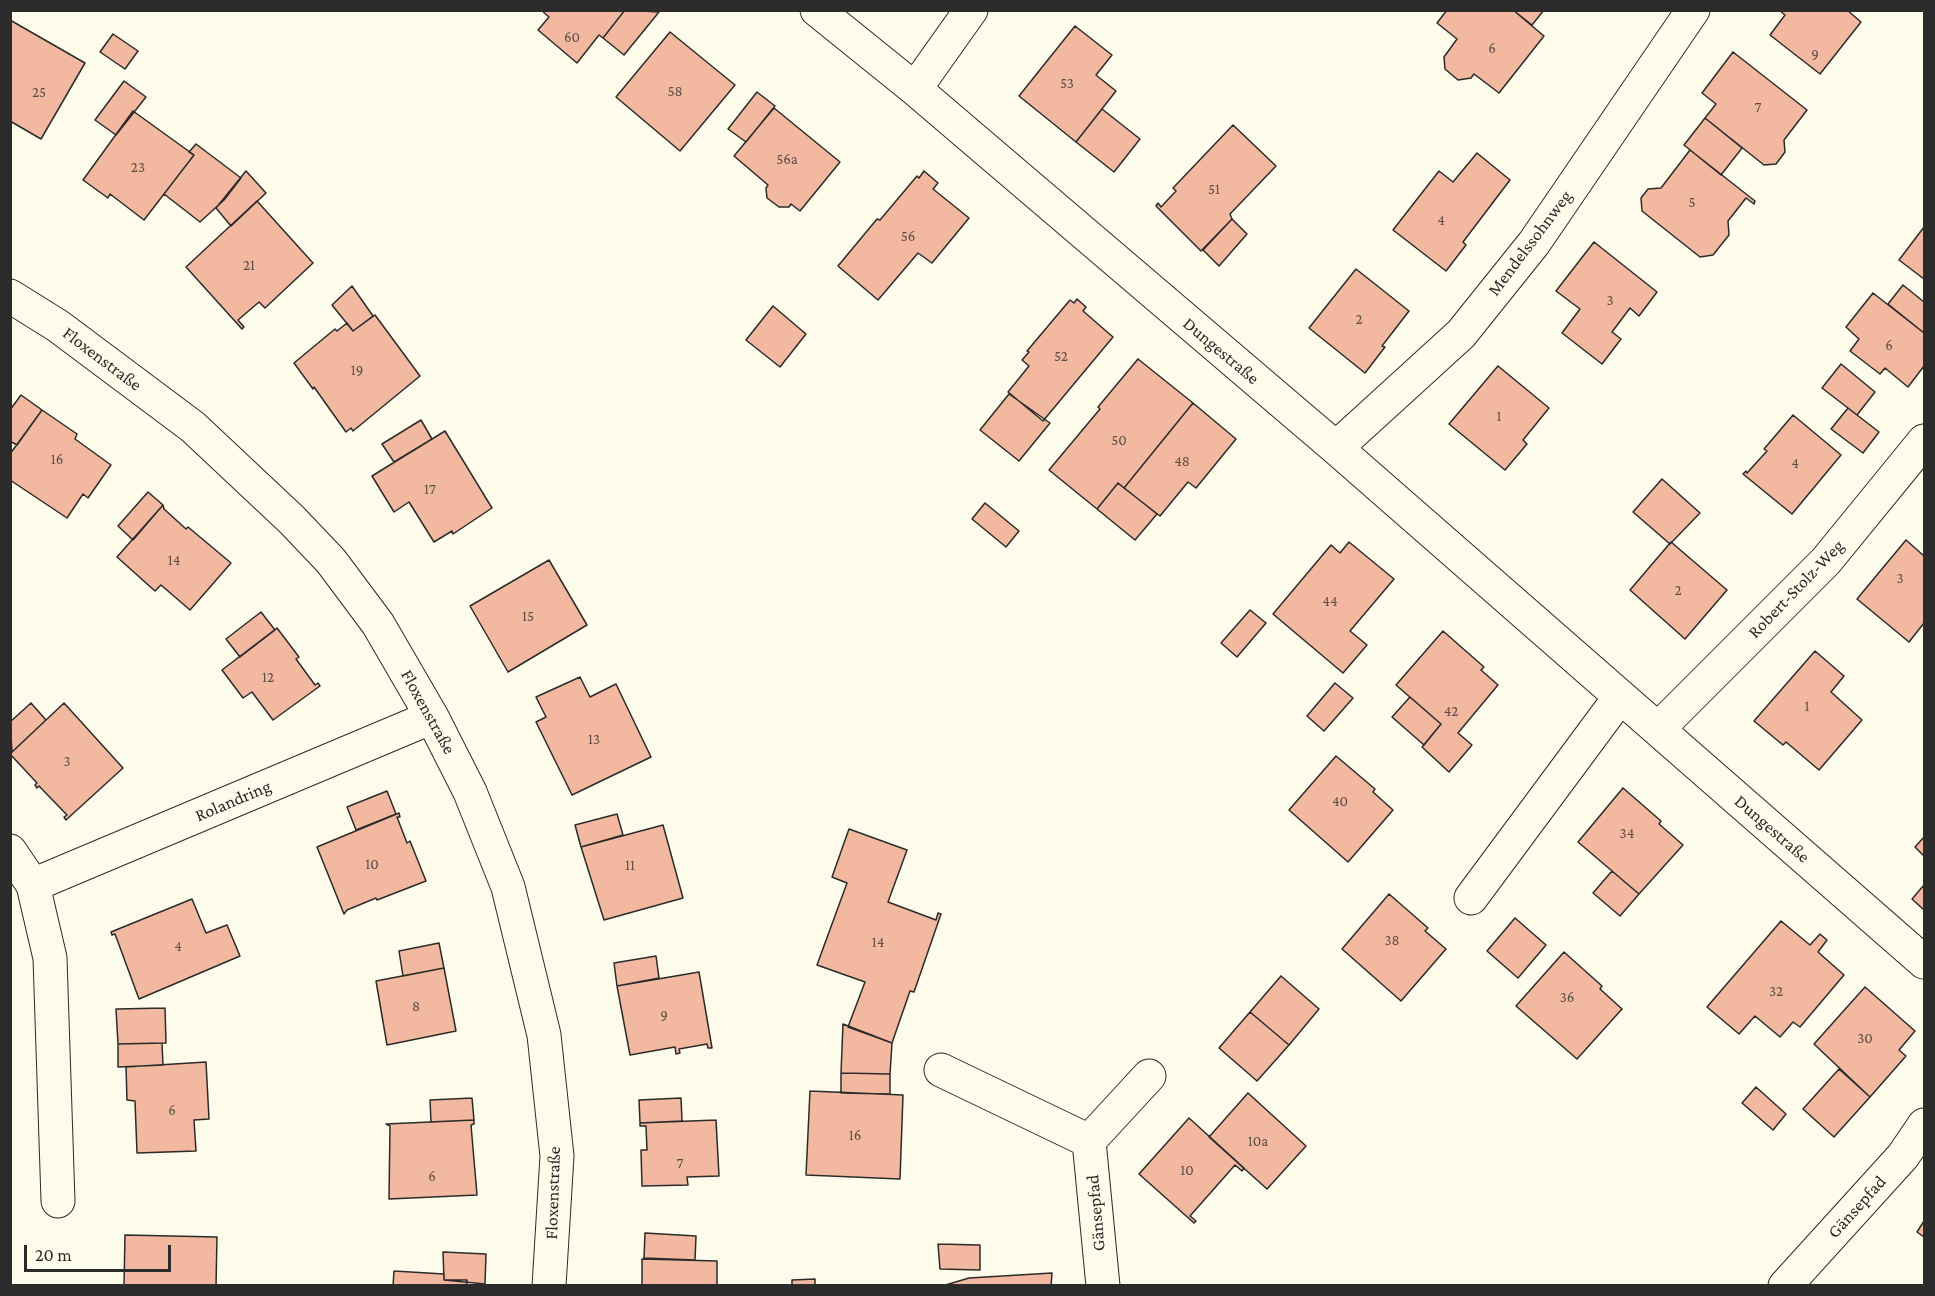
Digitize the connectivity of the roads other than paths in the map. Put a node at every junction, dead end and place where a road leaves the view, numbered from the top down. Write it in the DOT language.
graph roads {
  1 [pos="817,10"];
  2 [pos="971,10"];
  3 [pos="1693,10"];
  4 [pos="915,89"];
  5 [pos="10,296"];
  6 [pos="1924,441"];
  7 [pos="1336,448"];
  8 [pos="1620,697"];
  9 [pos="432,717"];
  10 [pos="1658,729"];
  11 [pos="10,851"];
  12 [pos="33,885"];
  13 [pos="1471,898"];
  14 [pos="1924,962"];
  15 [pos="941,1070"];
  16 [pos="1149,1076"];
  17 [pos="1924,1125"];
  18 [pos="1089,1141"];
  19 [pos="58,1201"];
  20 [pos="549,1286"];
  21 [pos="1103,1286"];
  22 [pos="1785,1286"];
  1 -- 4 [label="street, Dungestraße"];
  2 -- 4 [label="street"];
  3 -- 7 [label="street, Mendelssohnweg"];
  4 -- 7 [label="street, Dungestraße"];
  5 -- 9 [label="street, Floxenstraße"];
  6 -- 10 [label="street, Robert-Stolz-Weg"];
  7 -- 8 [label="street, Dungestraße"];
  8 -- 10 [label="street, Dungestraße"];
  8 -- 13 [label="street"];
  9 -- 12 [label="street, Rolandring"];
  9 -- 20 [label="street, Floxenstraße"];
  10 -- 14 [label="street, Dungestraße"];
  11 -- 12 [label="street"];
  12 -- 19 [label="street"];
  15 -- 18 [label="street"];
  16 -- 18 [label="street"];
  17 -- 22 [label="street, Gänsepfad"];
  18 -- 21 [label="street, Gänsepfad"];
}
